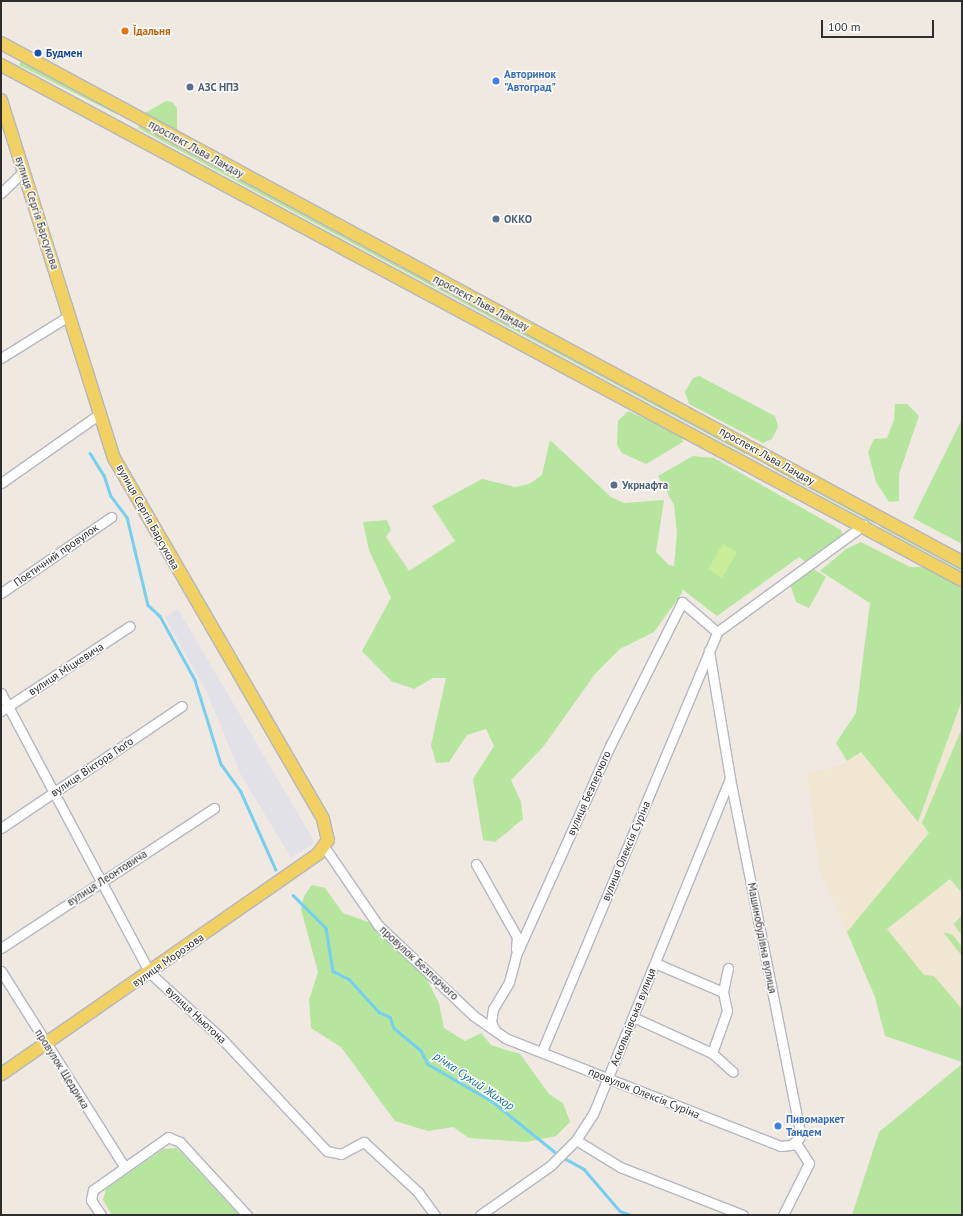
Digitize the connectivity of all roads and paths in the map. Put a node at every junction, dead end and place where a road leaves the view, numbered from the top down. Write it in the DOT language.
graph roads {
  1 [pos="1,43"];
  2 [pos="1,66"];
  3 [pos="1,100"];
  4 [pos="128,112"];
  5 [pos="120,129"];
  6 [pos="23,172"];
  7 [pos="1,193"];
  8 [pos="70,315"];
  9 [pos="1,358"];
  10 [pos="100,413"];
  11 [pos="754,448"];
  12 [pos="746,464"];
  13 [pos="1,483"];
  14 [pos="111,517"];
  15 [pos="864,525"];
  16 [pos="962,562"];
  17 [pos="962,580"];
  18 [pos="1,593"];
  19 [pos="130,626"];
  20 [pos="717,632"];
  21 [pos="709,650"];
  22 [pos="1,693"];
  23 [pos="182,706"];
  24 [pos="4,709"];
  25 [pos="730,778"];
  26 [pos="54,793"];
  27 [pos="214,808"];
  28 [pos="1,828"];
  29 [pos="327,844"];
  30 [pos="476,864"];
  31 [pos="99,883"];
  32 [pos="1,948"];
  33 [pos="516,955"];
  34 [pos="655,963"];
  35 [pos="728,968"];
  36 [pos="1,972"];
  37 [pos="150,974"];
  38 [pos="723,992"];
  39 [pos="633,1017"];
  40 [pos="495,1030"];
  41 [pos="45,1044"];
  42 [pos="542,1051"];
  43 [pos="712,1053"];
  44 [pos="733,1072"];
  45 [pos="1,1074"];
  46 [pos="608,1079"];
  47 [pos="576,1140"];
  48 [pos="796,1143"];
  49 [pos="124,1166"];
  50 [pos="101,1215"];
  51 [pos="247,1215"];
  52 [pos="434,1215"];
  53 [pos="480,1215"];
  54 [pos="743,1215"];
  55 [pos="783,1215"];
  1 -- 4 [label="main road, проспект Льва Ландау"];
  2 -- 5 [label="main road, проспект Льва Ландау"];
  3 -- 6 [label="main road, вулиця Сергія Барсукова"];
  4 -- 5 [label="main road"];
  4 -- 11 [label="main road, проспект Льва Ландау"];
  5 -- 12 [label="main road, проспект Льва Ландау"];
  6 -- 7 [label="street"];
  6 -- 8 [label="main road, вулиця Сергія Барсукова"];
  8 -- 9 [label="street"];
  8 -- 10 [label="main road, вулиця Сергія Барсукова"];
  10 -- 13 [label="street"];
  10 -- 29 [label="main road, вулиця Сергія Барсукова"];
  11 -- 12 [label="main road"];
  11 -- 16 [label="main road, проспект Льва Ландау"];
  12 -- 15 [label="main road, проспект Льва Ландау"];
  14 -- 18 [label="street, Поетичний провулок"];
  15 -- 17 [label="main road, проспект Льва Ландау"];
  15 -- 20 [label="street"];
  19 -- 24 [label="street, вулиця Міцкевича"];
  20 -- 21 [label="street, вулиця Олексія Суріна"];
  20 -- 33 [label="street, вулиця Безперчого"];
  21 -- 25 [label="street, Машинобудівна вулиця"];
  21 -- 42 [label="street, вулиця Олексія Суріна"];
  22 -- 24 [label="street, вулиця Ньютона"];
  23 -- 26 [label="street, вулиця Віктора Гюґо"];
  24 -- 26 [label="street, вулиця Ньютона"];
  25 -- 34 [label="street, Аскольдівська вулиця"];
  25 -- 48 [label="street, Машинобудівна вулиця"];
  26 -- 28 [label="street, вулиця Віктора Гюґо"];
  26 -- 31 [label="street, вулиця Ньютона"];
  27 -- 31 [label="street, вулиця Леонтовича"];
  29 -- 37 [label="main road, вулиця Морозова"];
  29 -- 40 [label="street, провулок Безперчого"];
  30 -- 33 [label="street"];
  31 -- 32 [label="street, вулиця Леонтовича"];
  31 -- 37 [label="street, вулиця Ньютона"];
  33 -- 40 [label="street, вулиця Безперчого"];
  34 -- 38 [label="street"];
  34 -- 39 [label="street, Аскольдівська вулиця"];
  35 -- 38 [label="street"];
  36 -- 41 [label="street, провулок Щедрика"];
  37 -- 41 [label="main road, вулиця Морозова"];
  37 -- 52 [label="street, вулиця Ньютона"];
  38 -- 43 [label="street"];
  39 -- 43 [label="street"];
  39 -- 46 [label="street, Аскольдівська вулиця"];
  40 -- 42 [label="street, провулок Олексія Суріна"];
  41 -- 45 [label="main road, вулиця Морозова"];
  41 -- 49 [label="street, провулок Щедрика"];
  42 -- 46 [label="street, провулок Олексія Суріна"];
  43 -- 44 [label="street"];
  46 -- 47 [label="street, Аскольдівська вулиця"];
  46 -- 48 [label="street, провулок Олексія Суріна"];
  47 -- 53 [label="street, Аскольдівська вулиця"];
  47 -- 54 [label="street"];
  48 -- 55 [label="street"];
  49 -- 50 [label="street"];
  49 -- 51 [label="street"];
}
